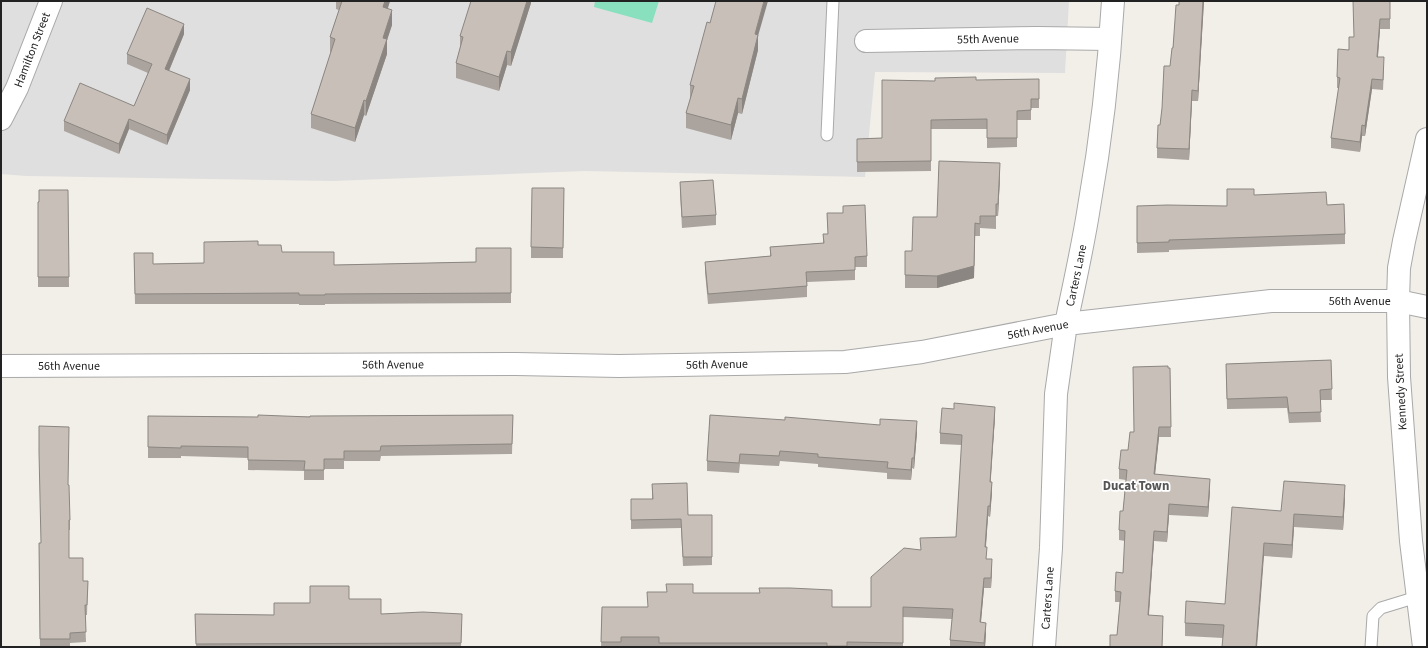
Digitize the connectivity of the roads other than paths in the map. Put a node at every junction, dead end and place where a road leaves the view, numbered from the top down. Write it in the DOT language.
graph roads {
  1 [pos="52,1"];
  2 [pos="833,1"];
  3 [pos="1112,1"];
  4 [pos="1110,39"];
  5 [pos="866,41"];
  6 [pos="1,119"];
  7 [pos="827,135"];
  8 [pos="1427,139"];
  9 [pos="1398,302"];
  10 [pos="1427,307"];
  11 [pos="1066,324"];
  12 [pos="1,366"];
  13 [pos="1417,597"];
  14 [pos="1044,647"];
  15 [pos="1371,647"];
  16 [pos="1424,647"];
  1 -- 6 [label="street, Hamilton Street"];
  2 -- 7 [label="lane"];
  3 -- 4 [label="street, Carters Lane"];
  4 -- 5 [label="street, 55th Avenue"];
  4 -- 11 [label="street, Carters Lane"];
  8 -- 9 [label="street, Kennedy Street"];
  9 -- 10 [label="street, 56th Avenue"];
  9 -- 11 [label="street, 56th Avenue"];
  9 -- 13 [label="street, Kennedy Street"];
  11 -- 12 [label="street, 56th Avenue"];
  11 -- 14 [label="street, Carters Lane"];
  13 -- 15 [label="lane"];
  13 -- 16 [label="street, Kennedy Street"];
}
